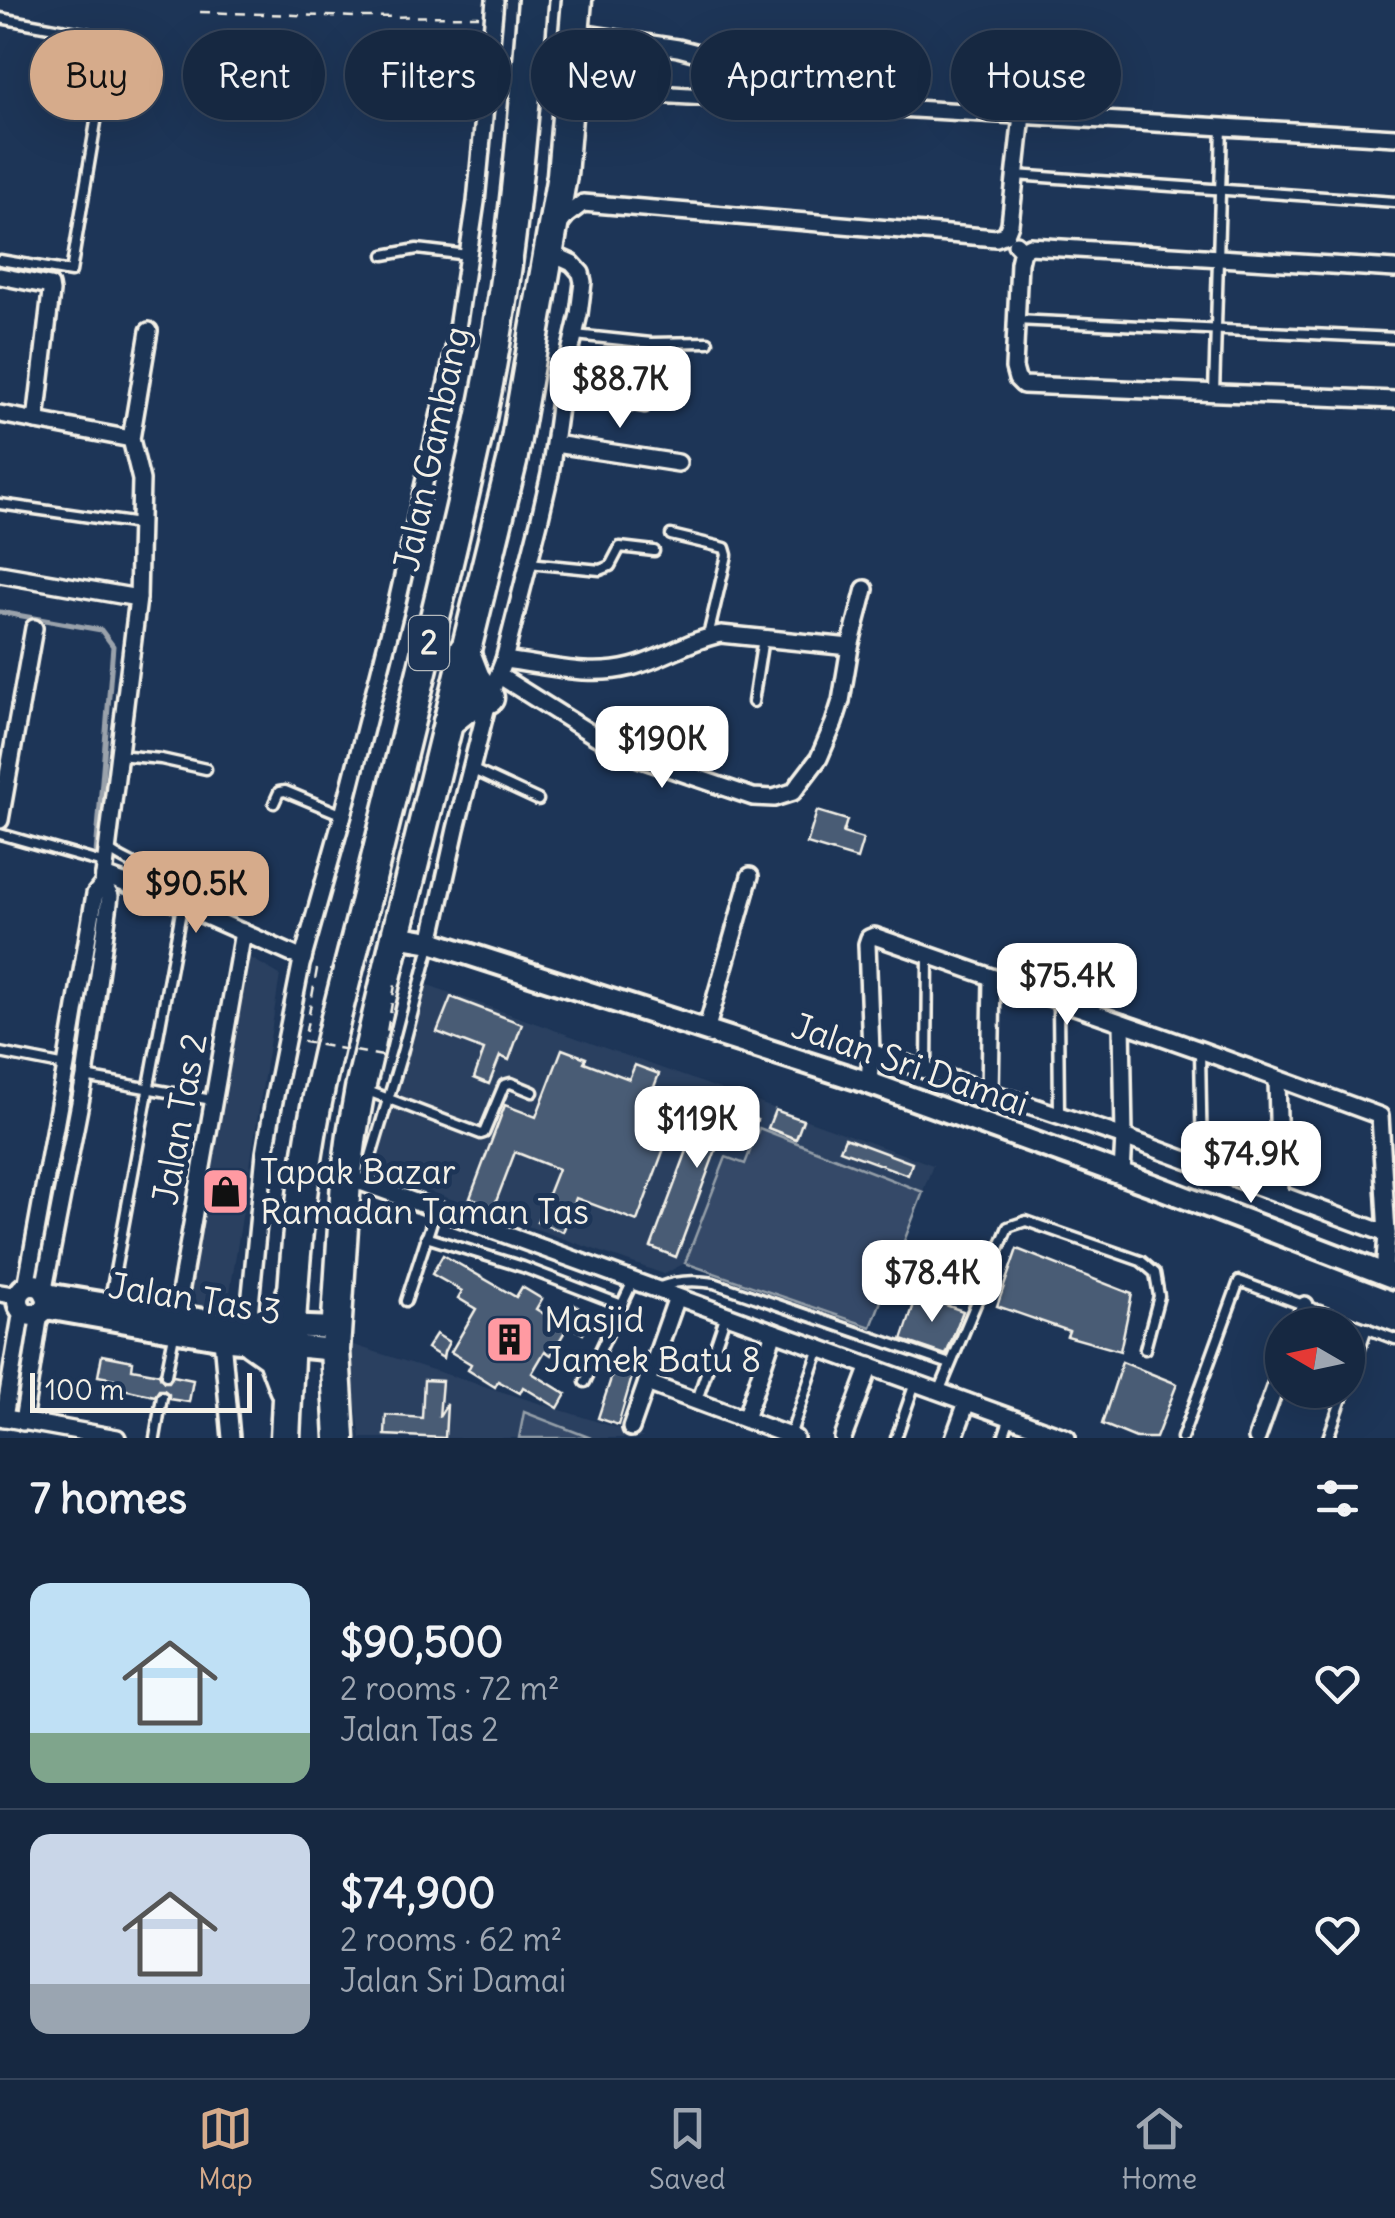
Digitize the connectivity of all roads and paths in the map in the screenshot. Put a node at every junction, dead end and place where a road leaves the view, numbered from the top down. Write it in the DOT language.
graph roads {
  1 [pos="534,0"];
  2 [pos="576,0"];
  3 [pos="494,8"];
  4 [pos="200,12"];
  5 [pos="0,18"];
  6 [pos="574,30"];
  7 [pos="566,120"];
  8 [pos="1021,120"];
  9 [pos="1105,120"];
  10 [pos="1222,127"];
  11 [pos="1395,137"];
  12 [pos="562,174"];
  13 [pos="1015,175"];
  14 [pos="1220,189"];
  15 [pos="1395,202"];
  16 [pos="582,203"];
  17 [pos="1006,234"];
  18 [pos="552,242"];
  19 [pos="1022,250"];
  20 [pos="384,255"];
  21 [pos="468,255"];
  22 [pos="1218,257"];
  23 [pos="0,260"];
  24 [pos="1395,269"];
  25 [pos="0,276"];
  26 [pos="1016,320"];
  27 [pos="1216,330"];
  28 [pos="149,331"];
  29 [pos="575,335"];
  30 [pos="1395,338"];
  31 [pos="708,342"];
  32 [pos="561,392"];
  33 [pos="1214,392"];
  34 [pos="1395,400"];
  35 [pos="646,407"];
  36 [pos="0,414"];
  37 [pos="36,420"];
  38 [pos="132,439"];
  39 [pos="555,444"];
  40 [pos="678,463"];
  41 [pos="0,504"];
  42 [pos="139,524"];
  43 [pos="671,535"];
  44 [pos="654,552"];
  45 [pos="529,563"];
  46 [pos="0,574"];
  47 [pos="865,589"];
  48 [pos="138,598"];
  49 [pos="34,628"];
  50 [pos="708,636"];
  51 [pos="763,638"];
  52 [pos="850,647"];
  53 [pos="464,650"];
  54 [pos="498,678"];
  55 [pos="753,702"];
  56 [pos="448,722"];
  57 [pos="118,755"];
  58 [pos="206,769"];
  59 [pos="471,769"];
  60 [pos="538,800"];
  61 [pos="274,803"];
  62 [pos="343,814"];
  63 [pos="0,820"];
  64 [pos="0,834"];
  65 [pos="105,868"];
  66 [pos="750,876"];
  67 [pos="158,894"];
  68 [pos="182,906"];
  69 [pos="243,932"];
  70 [pos="396,936"];
  71 [pos="431,942"];
  72 [pos="928,957"];
  73 [pos="310,964"];
  74 [pos="992,978"];
  75 [pos="396,979"];
  76 [pos="1058,1001"];
  77 [pos="1122,1024"];
  78 [pos="706,1031"];
  79 [pos="1200,1050"];
  80 [pos="871,1052"];
  81 [pos="0,1053"];
  82 [pos="66,1066"];
  83 [pos="927,1070"];
  84 [pos="84,1078"];
  85 [pos="1276,1080"];
  86 [pos="868,1083"];
  87 [pos="149,1089"];
  88 [pos="360,1089"];
  89 [pos="532,1092"];
  90 [pos="990,1093"];
  91 [pos="388,1098"];
  92 [pos="212,1100"];
  93 [pos="1059,1115"];
  94 [pos="1124,1137"];
  95 [pos="1202,1164"];
  96 [pos="1122,1174"];
  97 [pos="354,1182"];
  98 [pos="1280,1192"];
  99 [pos="436,1209"];
  100 [pos="1387,1234"];
  101 [pos="426,1238"];
  102 [pos="1389,1276"];
  103 [pos="633,1280"];
  104 [pos="294,1281"];
  105 [pos="655,1289"];
  106 [pos="677,1296"];
  107 [pos="30,1299"];
  108 [pos="406,1301"];
  109 [pos="109,1304"];
  110 [pos="1305,1305"];
  111 [pos="622,1306"];
  112 [pos="1304,1308"];
  113 [pos="726,1314"];
  114 [pos="175,1323"];
  115 [pos="1367,1328"];
  116 [pos="251,1331"];
  117 [pos="774,1332"];
  118 [pos="1365,1334"];
  119 [pos="291,1336"];
  120 [pos="222,1338"];
  121 [pos="336,1339"];
  122 [pos="1395,1339"];
  123 [pos="820,1348"];
  124 [pos="1146,1348"];
  125 [pos="950,1364"];
  126 [pos="870,1366"];
  127 [pos="166,1375"];
  128 [pos="585,1382"];
  129 [pos="647,1383"];
  130 [pos="915,1383"];
  131 [pos="939,1392"];
  132 [pos="162,1397"];
  133 [pos="287,1399"];
  134 [pos="697,1402"];
  135 [pos="967,1402"];
  136 [pos="1268,1408"];
  137 [pos="1339,1408"];
  138 [pos="1010,1417"];
  139 [pos="2,1418"];
  140 [pos="745,1420"];
  141 [pos="23,1422"];
  142 [pos="631,1428"];
  143 [pos="792,1437"];
  144 [pos="117,1438"];
  145 [pos="155,1438"];
  146 [pos="231,1438"];
  147 [pos="285,1438"];
  148 [pos="340,1438"];
  149 [pos="843,1438"];
  150 [pos="896,1438"];
  151 [pos="954,1438"];
  152 [pos="1003,1438"];
  153 [pos="1067,1438"];
  154 [pos="1182,1438"];
  155 [pos="1257,1438"];
  156 [pos="1328,1438"];
  1 -- 104 [label="highway, Jalan Gambang / 2"];
  2 -- 6 [label="highway, 2"];
  3 -- 4 [label="path"];
  3 -- 21 [label="street"];
  5 -- 23 [label="lane"];
  7 -- 12 [label="highway, 2"];
  8 -- 13 [label="street"];
  9 -- 10 [label="street"];
  10 -- 11 [label="street"];
  10 -- 14 [label="lane"];
  12 -- 16 [label="street"];
  12 -- 18 [label="highway, 2"];
  13 -- 14 [label="lane"];
  13 -- 17 [label="street"];
  14 -- 15 [label="lane"];
  14 -- 22 [label="lane"];
  16 -- 17 [label="street"];
  16 -- 18 [label="street"];
  17 -- 19 [label="street"];
  18 -- 29 [label="street"];
  18 -- 53 [label="highway, 2"];
  19 -- 22 [label="street"];
  19 -- 26 [label="street"];
  20 -- 21 [label="lane"];
  21 -- 62 [label="street"];
  22 -- 24 [label="street"];
  22 -- 27 [label="lane"];
  25 -- 37 [label="street"];
  26 -- 27 [label="lane"];
  26 -- 33 [label="street"];
  27 -- 30 [label="lane"];
  27 -- 33 [label="lane"];
  28 -- 38 [label="street"];
  29 -- 31 [label="lane"];
  29 -- 32 [label="street"];
  32 -- 35 [label="lane"];
  32 -- 39 [label="street"];
  33 -- 34 [label="street"];
  36 -- 37 [label="street"];
  37 -- 38 [label="street"];
  38 -- 42 [label="street"];
  39 -- 40 [label="street"];
  39 -- 45 [label="street"];
  41 -- 42 [label="lane"];
  42 -- 48 [label="street"];
  43 -- 50 [label="lane"];
  44 -- 45 [label="lane"];
  45 -- 54 [label="street"];
  46 -- 48 [label="street"];
  47 -- 52 [label="street"];
  48 -- 57 [label="street"];
  49 -- 63 [label="street"];
  50 -- 51 [label="street"];
  50 -- 54 [label="street"];
  51 -- 52 [label="street"];
  51 -- 55 [label="lane"];
  52 -- 54 [label="street"];
  53 -- 54 [label="highway"];
  53 -- 56 [label="highway, 2"];
  54 -- 56 [label="highway"];
  54 -- 59 [label="street"];
  56 -- 70 [label="highway, 2"];
  57 -- 58 [label="lane"];
  57 -- 65 [label="street"];
  59 -- 60 [label="lane"];
  59 -- 71 [label="street"];
  61 -- 62 [label="lane"];
  62 -- 73 [label="street"];
  64 -- 65 [label="lane"];
  65 -- 67 [label="street"];
  65 -- 67 [label="lane"];
  65 -- 82 [label="street"];
  65 -- 84 [label="street"];
  66 -- 78 [label="street"];
  67 -- 68 [label="street"];
  68 -- 69 [label="street"];
  68 -- 87 [label="lane"];
  69 -- 73 [label="street"];
  69 -- 92 [label="street, Jalan Tas 2"];
  70 -- 71 [label="street, Jalan Sri Damai"];
  70 -- 88 [label="highway, 2"];
  71 -- 78 [label="street, Jalan Sri Damai"];
  71 -- 91 [label="lane"];
  72 -- 74 [label="street"];
  72 -- 80 [label="street"];
  72 -- 83 [label="lane"];
  73 -- 75 [label="path, bridge"];
  73 -- 116 [label="street"];
  74 -- 76 [label="street"];
  74 -- 90 [label="street"];
  76 -- 77 [label="street"];
  76 -- 93 [label="lane"];
  77 -- 79 [label="street"];
  77 -- 94 [label="street"];
  78 -- 86 [label="street, Jalan Sri Damai"];
  79 -- 85 [label="street"];
  79 -- 95 [label="lane"];
  80 -- 83 [label="street"];
  80 -- 86 [label="street"];
  81 -- 82 [label="lane"];
  82 -- 107 [label="street"];
  83 -- 90 [label="street"];
  84 -- 87 [label="lane"];
  84 -- 107 [label="street"];
  85 -- 98 [label="street"];
  85 -- 100 [label="street"];
  86 -- 96 [label="street, Jalan Sri Damai"];
  87 -- 92 [label="lane"];
  87 -- 109 [label="lane"];
  88 -- 91 [label="lane"];
  88 -- 97 [label="highway, 2"];
  89 -- 91 [label="lane"];
  90 -- 93 [label="street"];
  91 -- 97 [label="lane"];
  92 -- 114 [label="street, Jalan Tas 2"];
  93 -- 94 [label="street"];
  94 -- 95 [label="street"];
  94 -- 96 [label="street"];
  95 -- 98 [label="street"];
  96 -- 102 [label="street, Jalan Sri Damai"];
  97 -- 99 [label="street"];
  97 -- 121 [label="highway, 2"];
  98 -- 100 [label="street"];
  99 -- 101 [label="lane"];
  99 -- 103 [label="street"];
  100 -- 102 [label="street"];
  101 -- 108 [label="lane"];
  101 -- 111 [label="lane"];
  103 -- 105 [label="street"];
  103 -- 111 [label="lane"];
  104 -- 116 [label="highway"];
  104 -- 119 [label="highway, Jalan Gambang / 2"];
  105 -- 106 [label="street"];
  105 -- 125 [label="lane"];
  106 -- 113 [label="street"];
  106 -- 129 [label="street"];
  107 -- 109 [label="street, Jalan Tas 3"];
  107 -- 114 [label="street, Jalan Tas 3"];
  107 -- 139 [label="street"];
  107 -- 141 [label="street"];
  109 -- 114 [label="street, Jalan Tas 3"];
  110 -- 112 [label="street"];
  110 -- 115 [label="lane"];
  110 -- 154 [label="lane"];
  111 -- 128 [label="lane"];
  113 -- 117 [label="street"];
  113 -- 134 [label="lane"];
  114 -- 116 [label="street, Jalan Tas 3"];
  114 -- 120 [label="street, Jalan Tas 3"];
  114 -- 127 [label="lane"];
  115 -- 118 [label="lane"];
  115 -- 122 [label="lane"];
  116 -- 119 [label="street, Jalan Tas 3"];
  116 -- 120 [label="street, Jalan Tas 3"];
  116 -- 133 [label="highway"];
  117 -- 123 [label="street"];
  117 -- 140 [label="street"];
  119 -- 121 [label="street, Jalan Tas 3"];
  119 -- 133 [label="highway, Jalan Gambang / 2"];
  120 -- 146 [label="street"];
  121 -- 148 [label="highway, 2"];
  123 -- 126 [label="street"];
  123 -- 143 [label="lane"];
  124 -- 125 [label="lane"];
  125 -- 131 [label="lane"];
  126 -- 130 [label="street"];
  126 -- 149 [label="street"];
  129 -- 134 [label="street"];
  129 -- 142 [label="street"];
  130 -- 131 [label="street"];
  130 -- 150 [label="lane"];
  131 -- 135 [label="street"];
  132 -- 145 [label="lane"];
  133 -- 147 [label="highway, Jalan Gambang / 2"];
  134 -- 140 [label="street"];
  135 -- 138 [label="street"];
  135 -- 151 [label="street"];
  136 -- 155 [label="street"];
  137 -- 156 [label="lane"];
  138 -- 152 [label="lane"];
  138 -- 153 [label="street"];
  139 -- 141 [label="street"];
  140 -- 143 [label="street"];
  141 -- 144 [label="street"];
}
